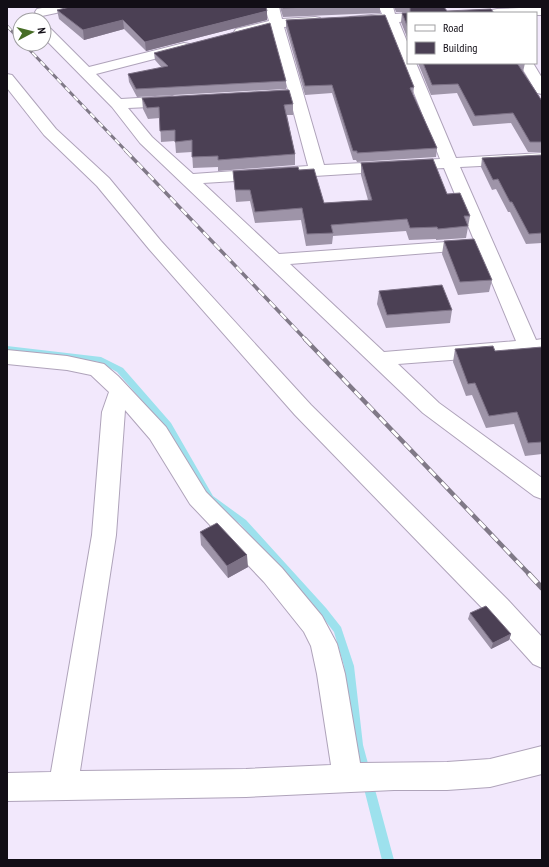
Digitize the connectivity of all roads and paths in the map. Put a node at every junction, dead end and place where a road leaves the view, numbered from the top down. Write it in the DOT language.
graph roads {
  1 [pos="65,7"];
  2 [pos="272,7"];
  3 [pos="542,11"];
  4 [pos="52,12"];
  5 [pos="388,12"];
  6 [pos="520,12"];
  7 [pos="407,17"];
  8 [pos="345,20"];
  9 [pos="330,21"];
  10 [pos="277,23"];
  11 [pos="52,31"];
  12 [pos="231,35"];
  13 [pos="200,43"];
  14 [pos="407,60"];
  15 [pos="409,64"];
  16 [pos="527,64"];
  17 [pos="86,72"];
  18 [pos="7,78"];
  19 [pos="542,90"];
  20 [pos="297,94"];
  21 [pos="242,97"];
  22 [pos="187,100"];
  23 [pos="117,104"];
  24 [pos="542,158"];
  25 [pos="450,163"];
  26 [pos="317,170"];
  27 [pos="190,179"];
  28 [pos="484,244"];
  29 [pos="274,260"];
  30 [pos="536,347"];
  31 [pos="7,357"];
  32 [pos="379,359"];
  33 [pos="120,391"];
  34 [pos="542,490"];
  35 [pos="542,656"];
  36 [pos="542,760"];
  37 [pos="348,779"];
  38 [pos="63,786"];
  39 [pos="7,787"];
  1 -- 4 [label="street"];
  2 -- 10 [label="street"];
  3 -- 6 [label="street"];
  5 -- 7 [label="street"];
  5 -- 8 [label="street"];
  5 -- 14 [label="street"];
  9 -- 10 [label="street"];
  10 -- 12 [label="street"];
  10 -- 20 [label="street"];
  11 -- 17 [label="street"];
  13 -- 17 [label="street"];
  15 -- 25 [label="street"];
  16 -- 19 [label="street"];
  17 -- 23 [label="street"];
  18 -- 35 [label="street"];
  20 -- 21 [label="street"];
  20 -- 26 [label="street"];
  22 -- 23 [label="street"];
  23 -- 27 [label="street"];
  24 -- 25 [label="street"];
  25 -- 26 [label="street"];
  25 -- 28 [label="street"];
  26 -- 27 [label="street"];
  27 -- 29 [label="street"];
  28 -- 29 [label="street"];
  28 -- 30 [label="street"];
  29 -- 32 [label="street"];
  30 -- 32 [label="street"];
  31 -- 33 [label="street"];
  32 -- 34 [label="street"];
  33 -- 37 [label="street"];
  33 -- 38 [label="street"];
  36 -- 37 [label="street"];
  37 -- 38 [label="street"];
  38 -- 39 [label="street"];
}
